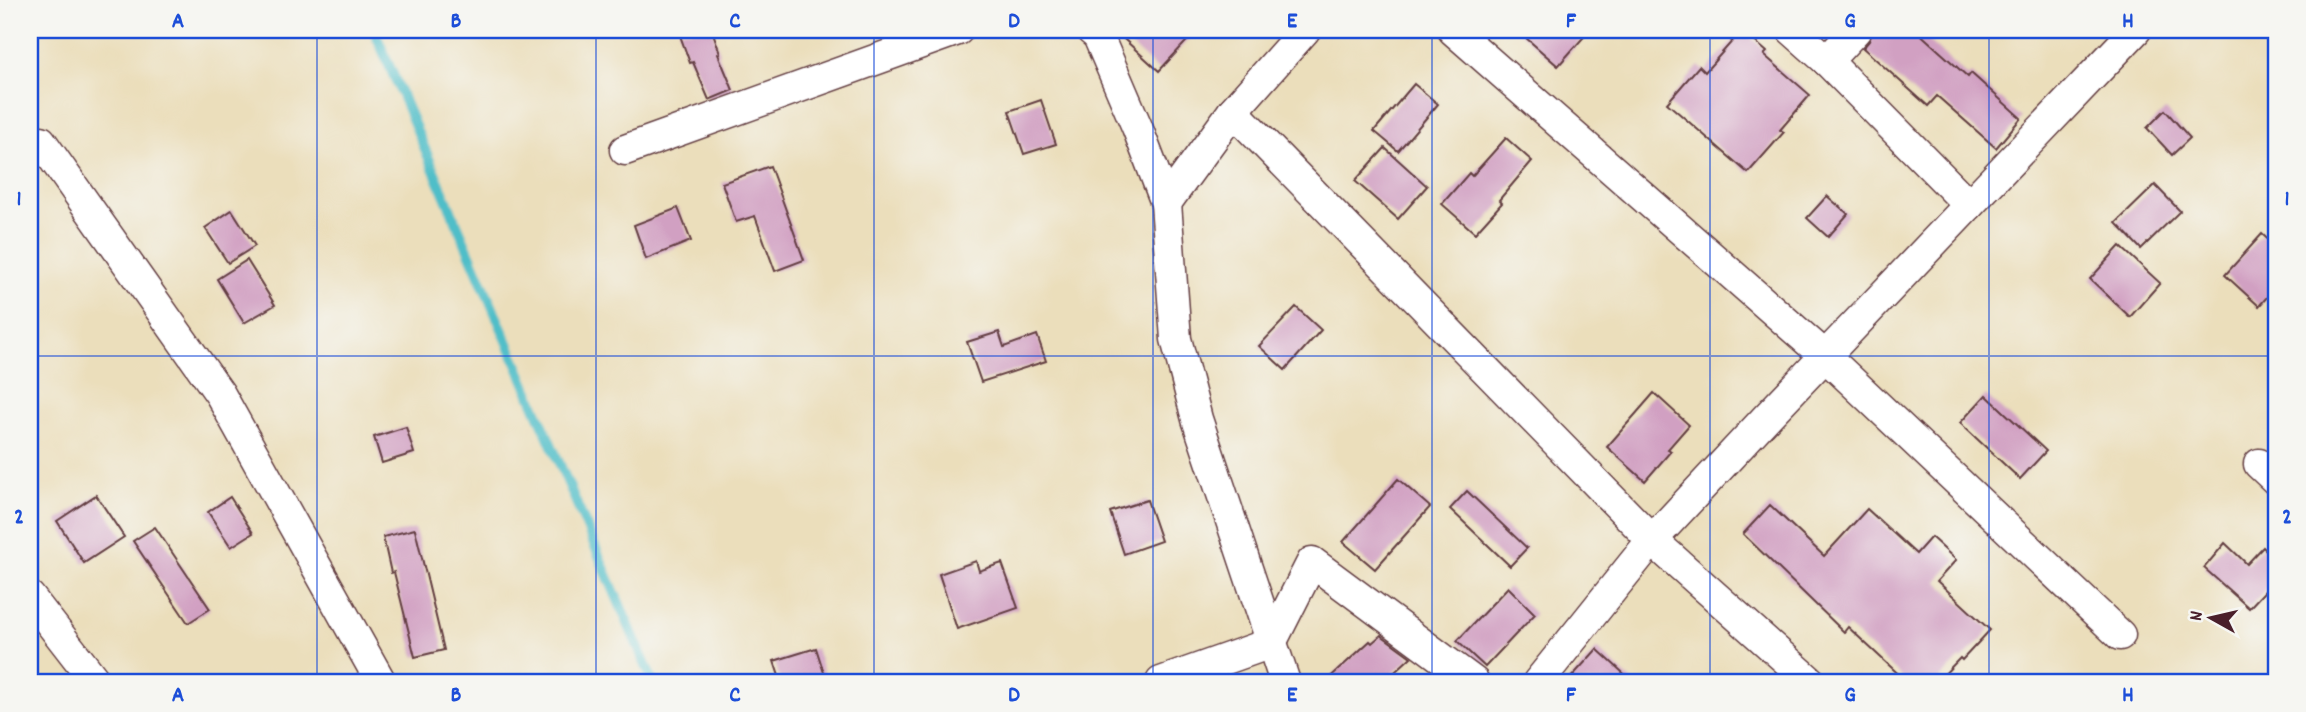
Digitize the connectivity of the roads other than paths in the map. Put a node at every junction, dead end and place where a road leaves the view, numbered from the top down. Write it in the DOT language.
graph roads {
  1 [pos="958,30"];
  2 [pos="1091,30"];
  3 [pos="1305,30"];
  4 [pos="1453,30"];
  5 [pos="1792,30"];
  6 [pos="1856,30"];
  7 [pos="2136,30"];
  8 [pos="1827,61"];
  9 [pos="1234,111"];
  10 [pos="41,141"];
  11 [pos="625,150"];
  12 [pos="1166,203"];
  13 [pos="1969,205"];
  14 [pos="1825,356"];
  15 [pos="1652,540"];
  16 [pos="30,597"];
  17 [pos="2120,635"];
  18 [pos="1271,643"];
  19 [pos="96,682"];
  20 [pos="381,682"];
  21 [pos="1161,682"];
  22 [pos="1285,682"];
  23 [pos="1474,682"];
  24 [pos="1538,682"];
  25 [pos="1811,682"];
  1 -- 11 [label="street"];
  2 -- 12 [label="street"];
  3 -- 9 [label="street"];
  4 -- 14 [label="street"];
  5 -- 8 [label="street"];
  6 -- 8 [label="street"];
  7 -- 13 [label="street"];
  8 -- 13 [label="street"];
  9 -- 12 [label="street"];
  9 -- 15 [label="street"];
  10 -- 20 [label="street"];
  12 -- 18 [label="street"];
  13 -- 14 [label="street"];
  14 -- 15 [label="street"];
  14 -- 17 [label="street"];
  15 -- 24 [label="street"];
  15 -- 25 [label="street"];
  16 -- 19 [label="street"];
  18 -- 21 [label="street"];
  18 -- 22 [label="street"];
  18 -- 23 [label="street"];
}
